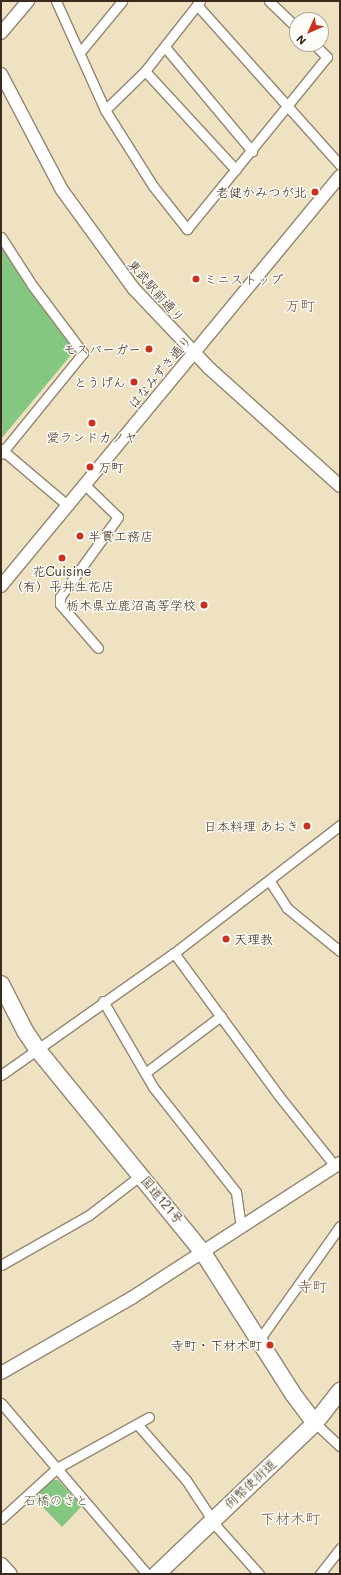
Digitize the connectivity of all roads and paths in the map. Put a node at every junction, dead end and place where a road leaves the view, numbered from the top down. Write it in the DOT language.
graph roads {
  1 [pos="28,1"];
  2 [pos="56,1"];
  3 [pos="122,1"];
  4 [pos="269,1"];
  5 [pos="198,3"];
  6 [pos="289,20"];
  7 [pos="1,33"];
  8 [pos="164,46"];
  9 [pos="81,51"];
  10 [pos="322,52"];
  11 [pos="145,71"];
  12 [pos="1,74"];
  13 [pos="287,108"];
  14 [pos="105,110"];
  15 [pos="252,151"];
  16 [pos="340,165"];
  17 [pos="236,170"];
  18 [pos="340,176"];
  19 [pos="1,237"];
  20 [pos="194,353"];
  21 [pos="2,452"];
  22 [pos="84,484"];
  23 [pos="340,486"];
  24 [pos="67,505"];
  25 [pos="1,586"];
  26 [pos="98,648"];
  27 [pos="340,825"];
  28 [pos="269,880"];
  29 [pos="340,951"];
  30 [pos="174,953"];
  31 [pos="1,984"];
  32 [pos="103,1001"];
  33 [pos="221,1016"];
  34 [pos="37,1049"];
  35 [pos="145,1073"];
  36 [pos="1,1075"];
  37 [pos="337,1165"];
  38 [pos="141,1175"];
  39 [pos="241,1226"];
  40 [pos="340,1226"];
  41 [pos="202,1251"];
  42 [pos="1,1265"];
  43 [pos="259,1340"];
  44 [pos="1,1373"];
  45 [pos="340,1391"];
  46 [pos="1,1403"];
  47 [pos="150,1417"];
  48 [pos="315,1423"];
  49 [pos="137,1424"];
  50 [pos="340,1446"];
  51 [pos="57,1468"];
  52 [pos="1,1518"];
  53 [pos="212,1519"];
  54 [pos="340,1548"];
  55 [pos="1,1564"];
  56 [pos="10,1574"];
  57 [pos="147,1574"];
  58 [pos="157,1574"];
  59 [pos="259,1574"];
  60 [pos="320,1574"];
  1 -- 7 [label="street"];
  2 -- 9 [label="street"];
  3 -- 9 [label="street"];
  4 -- 6 [label="street"];
  5 -- 8 [label="street"];
  5 -- 13 [label="street"];
  8 -- 11 [label="street"];
  8 -- 15 [label="street"];
  9 -- 14 [label="street"];
  10 -- 13 [label="street"];
  11 -- 14 [label="street"];
  11 -- 17 [label="street"];
  12 -- 20 [label="street, 東武駅前通り"];
  13 -- 15 [label="street"];
  13 -- 16 [label="street"];
  14 -- 17 [label="street"];
  15 -- 17 [label="street"];
  18 -- 20 [label="street, はなみずき通り"];
  19 -- 21 [label="street"];
  20 -- 22 [label="street, はなみずき通り"];
  20 -- 23 [label="street, 東武駅前通り"];
  21 -- 24 [label="street"];
  22 -- 24 [label="street, はなみずき通り"];
  22 -- 26 [label="street"];
  24 -- 25 [label="street, はなみずき通り"];
  27 -- 28 [label="street"];
  28 -- 29 [label="street"];
  28 -- 30 [label="street"];
  30 -- 32 [label="street"];
  30 -- 33 [label="street"];
  31 -- 34 [label="highway, 国道121号"];
  32 -- 34 [label="street"];
  32 -- 35 [label="street"];
  33 -- 35 [label="street"];
  33 -- 37 [label="street"];
  34 -- 36 [label="street"];
  34 -- 38 [label="highway, 国道121号"];
  35 -- 39 [label="street"];
  37 -- 39 [label="street"];
  38 -- 41 [label="highway, 国道121号"];
  38 -- 42 [label="street"];
  39 -- 41 [label="street"];
  40 -- 43 [label="street"];
  41 -- 43 [label="highway, 国道121号"];
  41 -- 44 [label="street"];
  43 -- 48 [label="highway, 国道121号"];
  45 -- 48 [label="highway, 例幣使街道"];
  46 -- 51 [label="street"];
  47 -- 49 [label="street"];
  48 -- 50 [label="street"];
  48 -- 53 [label="highway, 例幣使街道"];
  49 -- 51 [label="street"];
  49 -- 53 [label="street"];
  51 -- 52 [label="street"];
  51 -- 57 [label="street"];
  53 -- 58 [label="highway, 例幣使街道"];
  53 -- 59 [label="street"];
  54 -- 60 [label="street"];
  55 -- 56 [label="main road"];
}
